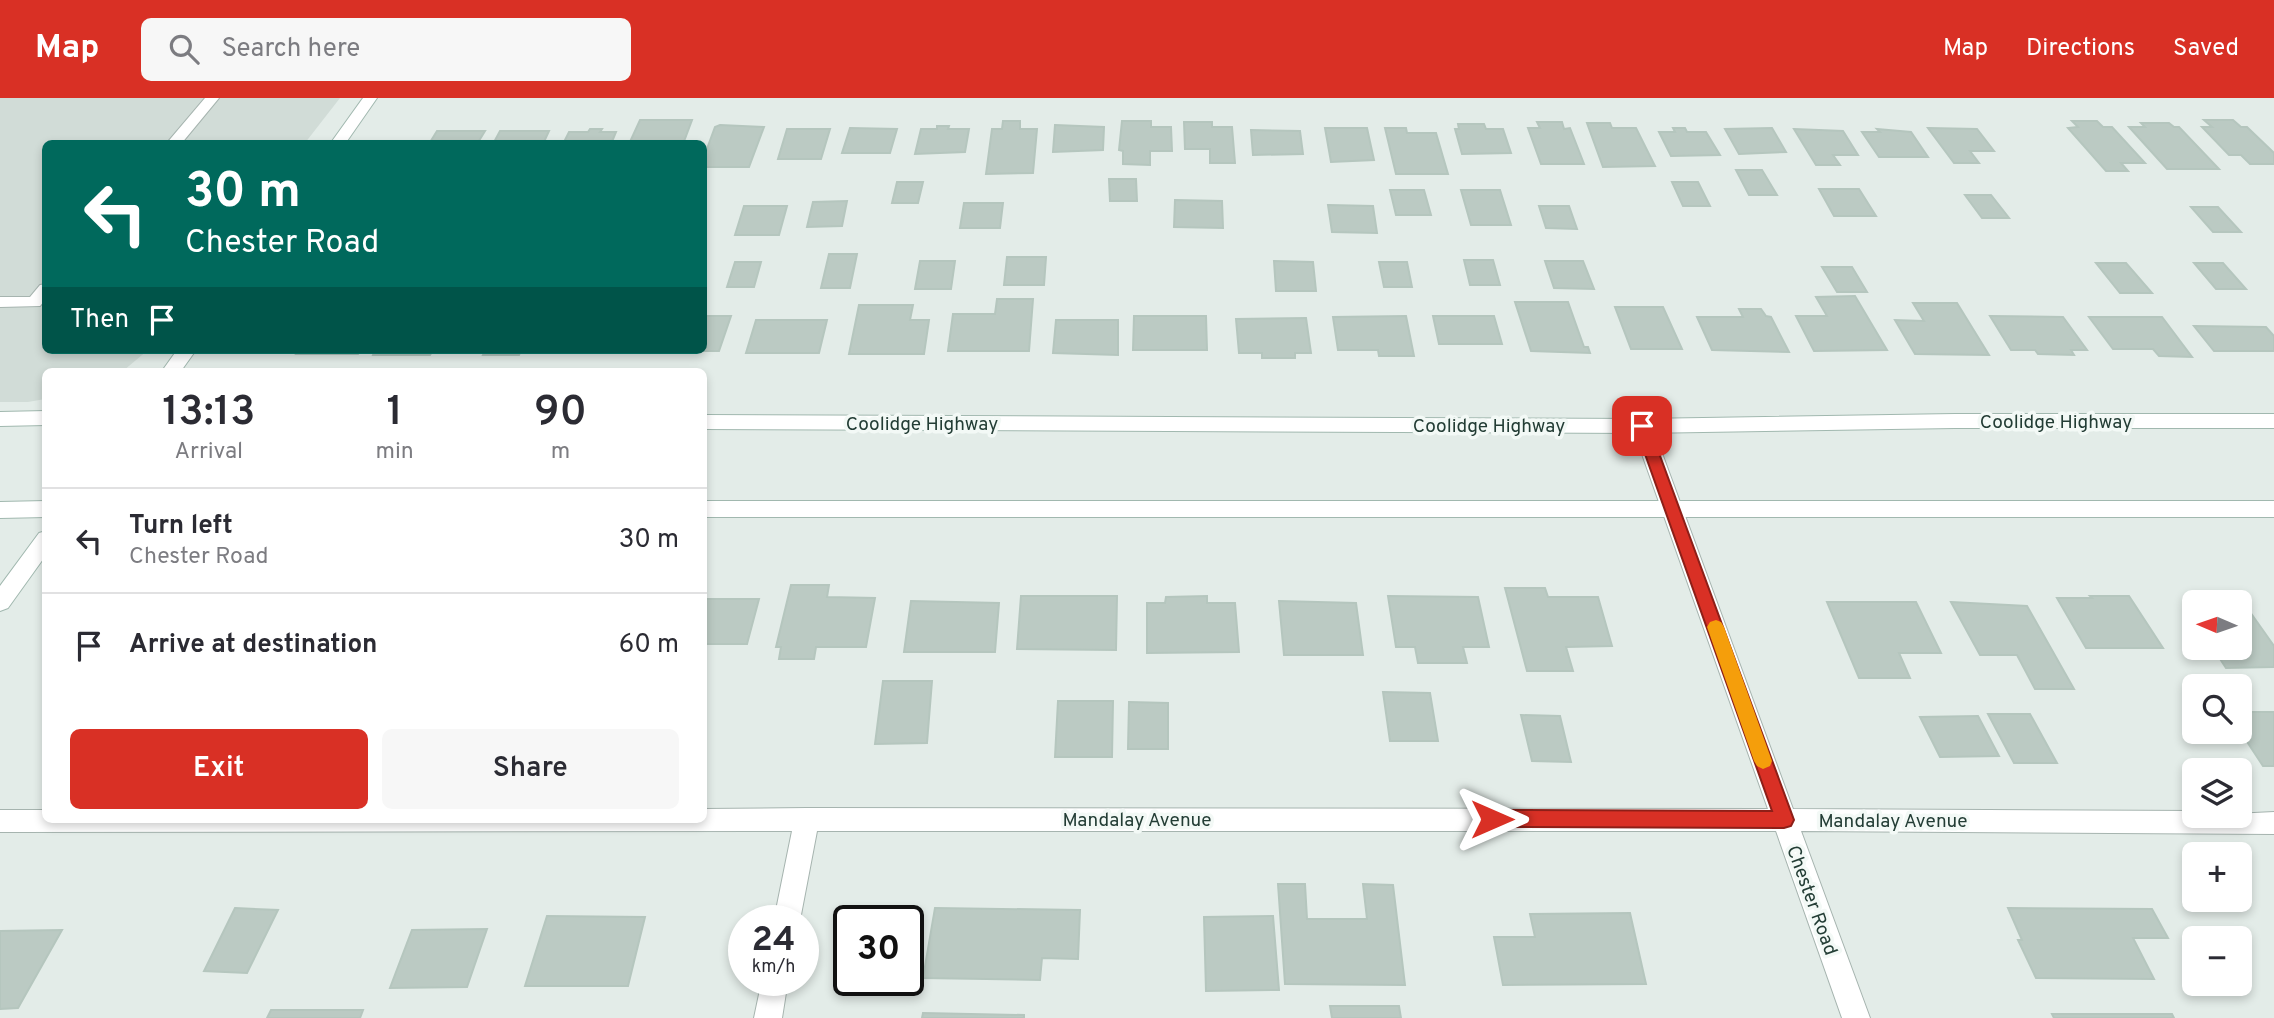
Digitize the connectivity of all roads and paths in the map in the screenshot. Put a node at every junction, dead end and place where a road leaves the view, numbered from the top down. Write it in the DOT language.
graph roads {
  1 [pos="212,98"];
  2 [pos="370,98"];
  3 [pos="176,140"];
  4 [pos="340,140"];
  5 [pos="42,293"];
  6 [pos="0,302"];
  7 [pos="184,354"];
  8 [pos="173,368"];
  9 [pos="42,418"];
  10 [pos="0,419"];
  11 [pos="2274,421"];
  12 [pos="707,422"];
  13 [pos="1642,426"];
  14 [pos="42,509"];
  15 [pos="707,509"];
  16 [pos="1672,509"];
  17 [pos="2274,509"];
  18 [pos="0,510"];
  19 [pos="42,544"];
  20 [pos="0,602"];
  21 [pos="707,819"];
  22 [pos="807,819"];
  23 [pos="1784,820"];
  24 [pos="0,821"];
  25 [pos="42,821"];
  26 [pos="2274,823"];
  27 [pos="790,905"];
  28 [pos="772,996"];
  29 [pos="768,1018"];
  30 [pos="1856,1018"];
  1 -- 3 [label="lane"];
  2 -- 4 [label="main road"];
  5 -- 6 [label="lane"];
  7 -- 8 [label="main road"];
  9 -- 10 [label="main road"];
  11 -- 13 [label="main road, Coolidge Highway"];
  12 -- 13 [label="main road, Coolidge Highway"];
  13 -- 16 [label="main road, Chester Road"];
  14 -- 18 [label="main road"];
  15 -- 16 [label="main road"];
  16 -- 17 [label="main road"];
  16 -- 23 [label="main road, Chester Road"];
  19 -- 20 [label="main road"];
  21 -- 22 [label="main road, Mandalay Avenue"];
  22 -- 23 [label="main road, Mandalay Avenue"];
  22 -- 27 [label="main road"];
  23 -- 26 [label="main road, Mandalay Avenue"];
  23 -- 30 [label="main road, Chester Road"];
  24 -- 25 [label="main road, Mandalay Avenue"];
  28 -- 29 [label="main road"];
}
